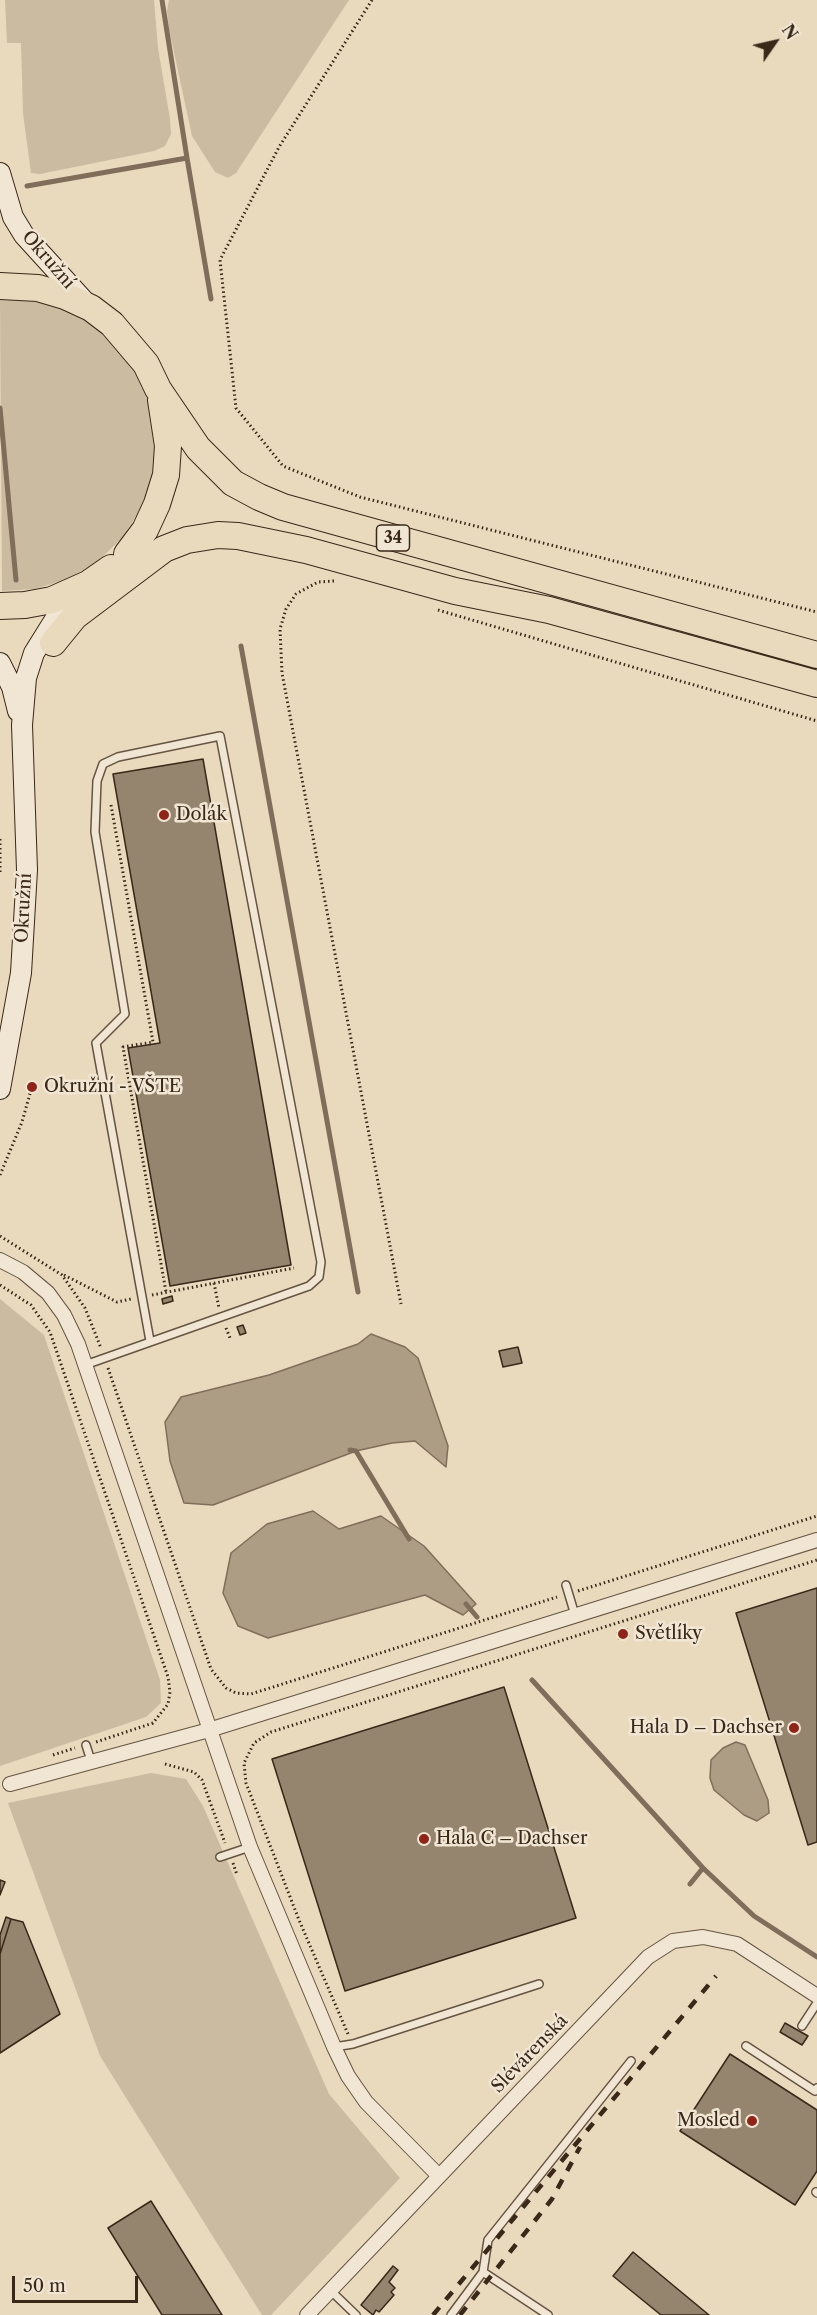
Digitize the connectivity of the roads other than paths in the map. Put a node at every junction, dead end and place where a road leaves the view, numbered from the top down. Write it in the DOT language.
graph roads {
  1 [pos="0,173"];
  2 [pos="0,286"];
  3 [pos="91,308"];
  4 [pos="158,388"];
  5 [pos="127,554"];
  6 [pos="72,592"];
  7 [pos="0,606"];
  8 [pos="549,610"];
  9 [pos="53,643"];
  10 [pos="817,655"];
  11 [pos="0,663"];
  12 [pos="817,684"];
  13 [pos="22,725"];
  14 [pos="26,792"];
  15 [pos="0,1089"];
  16 [pos="0,1260"];
  17 [pos="150,1341"];
  18 [pos="85,1365"];
  19 [pos="817,1540"];
  20 [pos="566,1585"];
  21 [pos="575,1616"];
  22 [pos="209,1730"];
  23 [pos="86,1745"];
  24 [pos="92,1764"];
  25 [pos="10,1784"];
  26 [pos="250,1847"];
  27 [pos="220,1857"];
  28 [pos="539,1984"];
  29 [pos="817,1996"];
  30 [pos="817,2003"];
  31 [pos="802,2026"];
  32 [pos="746,2046"];
  33 [pos="334,2047"];
  34 [pos="631,2061"];
  35 [pos="817,2088"];
  36 [pos="439,2176"];
  37 [pos="483,2272"];
  38 [pos="330,2290"];
  39 [pos="308,2315"];
  40 [pos="356,2315"];
  41 [pos="451,2315"];
  42 [pos="548,2315"];
  1 -- 3 [label="main road, Okružní"];
  2 -- 3 [label="highway, 34"];
  3 -- 4 [label="highway, 34"];
  4 -- 5 [label="highway, 34"];
  4 -- 10 [label="highway, 34"];
  5 -- 6 [label="highway, 34"];
  5 -- 8 [label="highway"];
  6 -- 7 [label="highway, 34"];
  6 -- 13 [label="main road, Okružní"];
  8 -- 9 [label="highway"];
  8 -- 12 [label="highway"];
  9 -- 14 [label="main road"];
  11 -- 13 [label="main road, Okružní"];
  13 -- 14 [label="main road, Okružní"];
  14 -- 15 [label="main road, Okružní"];
  16 -- 18 [label="street"];
  17 -- 17 [label="lane"];
  17 -- 18 [label="lane"];
  18 -- 22 [label="street"];
  19 -- 21 [label="street"];
  20 -- 21 [label="lane"];
  21 -- 22 [label="street"];
  22 -- 24 [label="street"];
  22 -- 26 [label="street"];
  23 -- 24 [label="lane"];
  24 -- 25 [label="street"];
  26 -- 27 [label="lane"];
  26 -- 33 [label="street"];
  28 -- 33 [label="lane"];
  29 -- 36 [label="street, Slévárenská"];
  30 -- 31 [label="lane"];
  32 -- 35 [label="lane"];
  33 -- 36 [label="street"];
  34 -- 37 [label="lane"];
  36 -- 38 [label="street, Slévárenská"];
  37 -- 41 [label="lane"];
  37 -- 42 [label="lane"];
  38 -- 39 [label="street, Slévárenská"];
  38 -- 40 [label="lane"];
}
